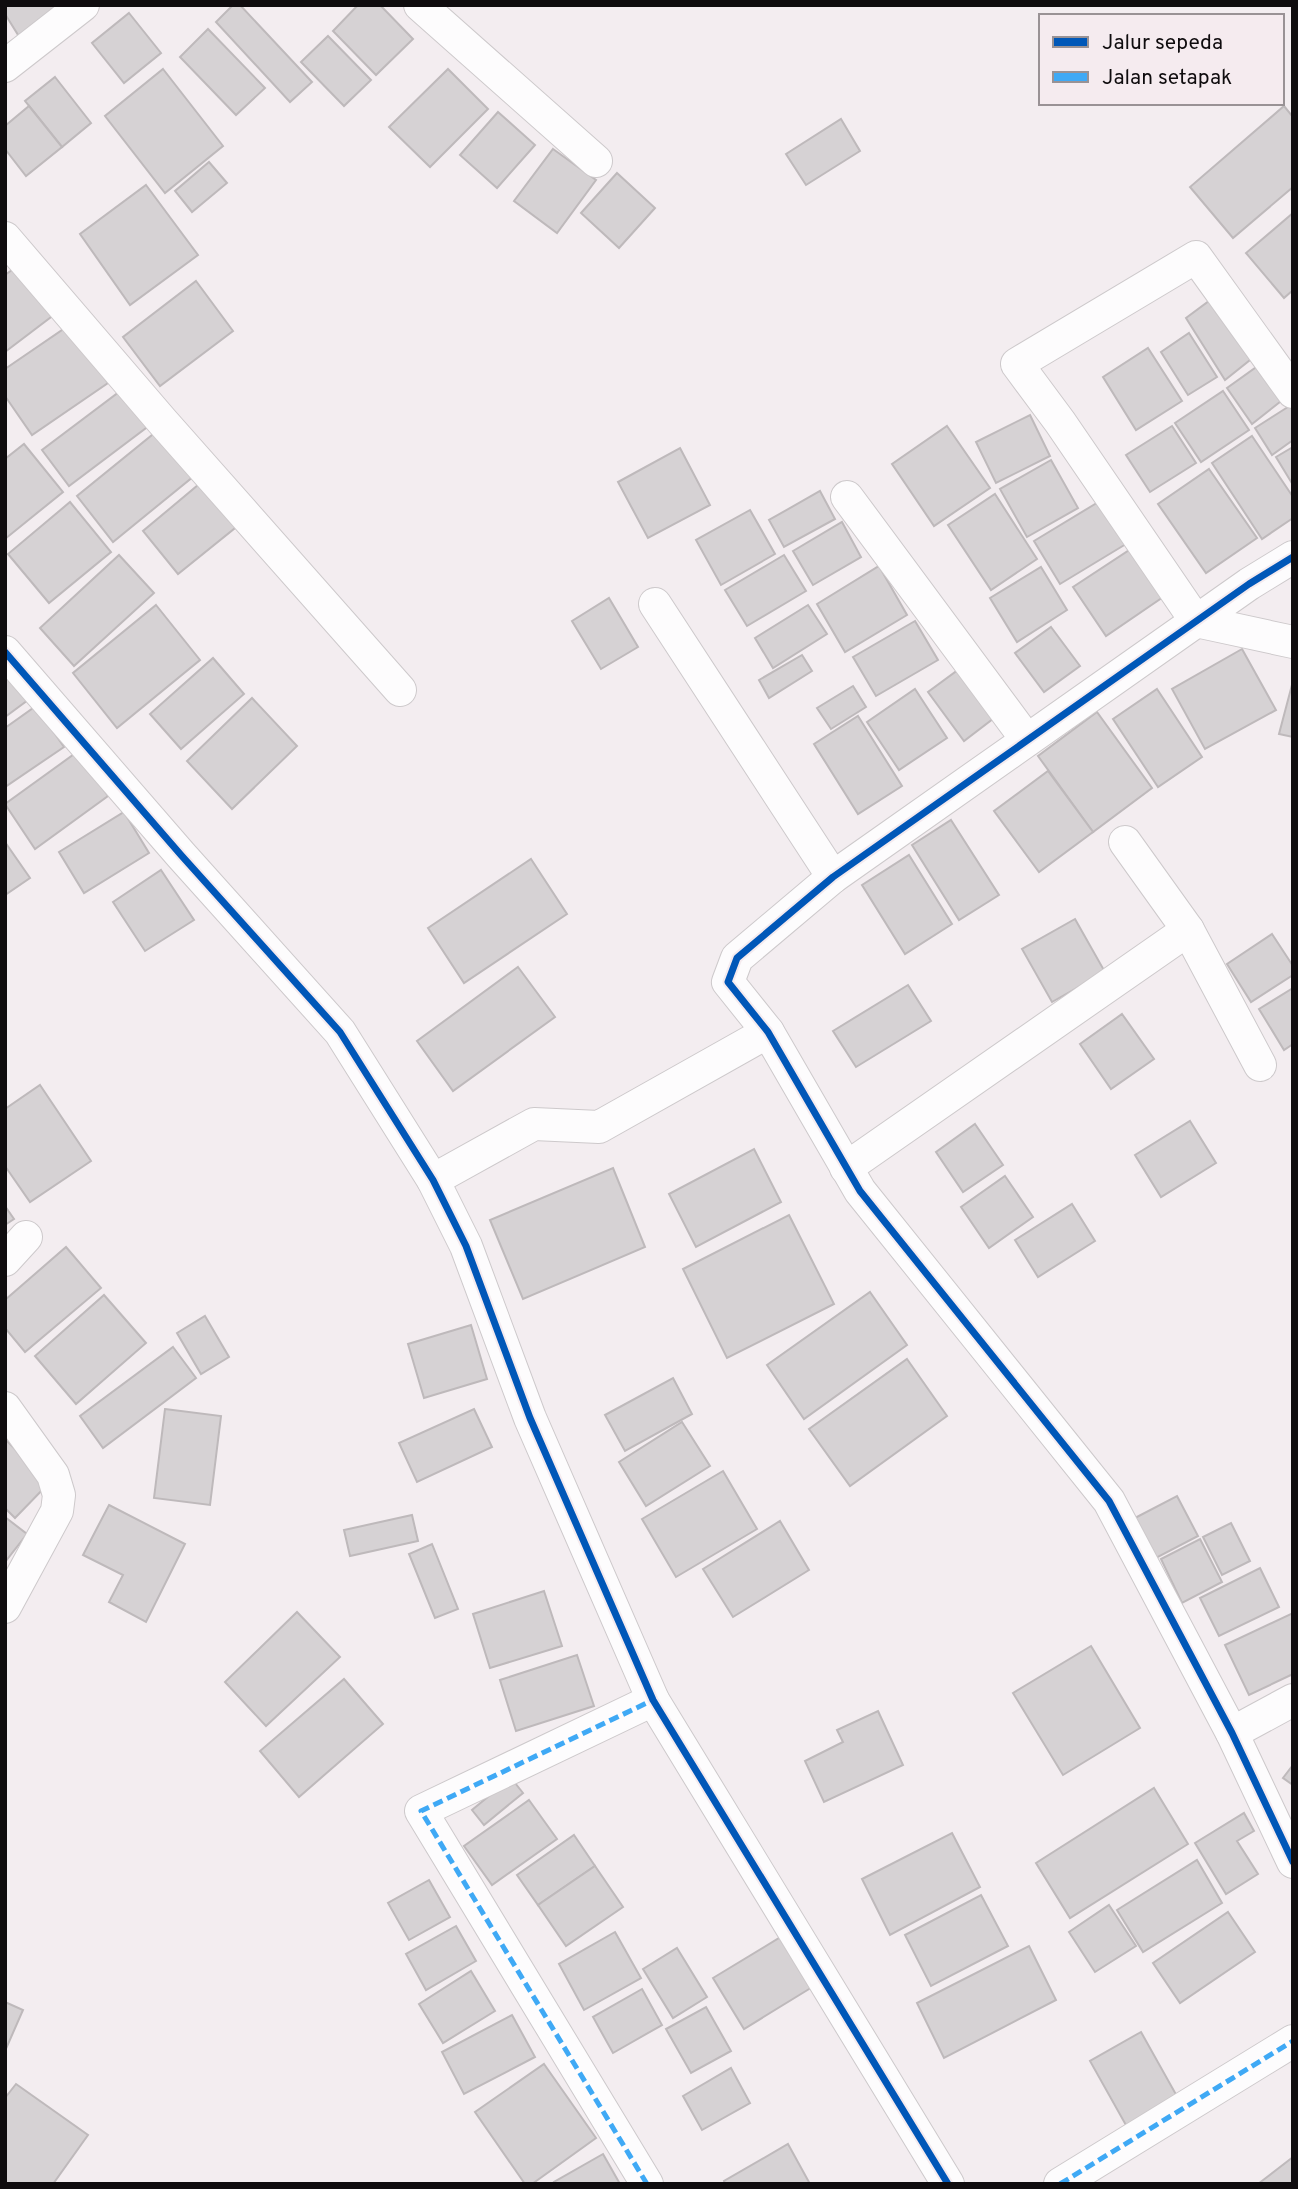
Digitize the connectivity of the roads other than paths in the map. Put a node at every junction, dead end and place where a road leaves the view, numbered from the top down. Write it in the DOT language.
graph roads {
  1 [pos="83,5"];
  2 [pos="420,5"];
  3 [pos="5,66"];
  4 [pos="596,162"];
  5 [pos="5,238"];
  6 [pos="1293,392"];
  7 [pos="847,497"];
  8 [pos="1293,557"];
  9 [pos="655,604"];
  10 [pos="1196,621"];
  11 [pos="1293,642"];
  12 [pos="5,652"];
  13 [pos="400,690"];
  14 [pos="1027,740"];
  15 [pos="1125,842"];
  16 [pos="833,877"];
  17 [pos="1188,930"];
  18 [pos="768,1032"];
  19 [pos="1260,1065"];
  20 [pos="846,1168"];
  21 [pos="433,1180"];
  22 [pos="26,1237"];
  23 [pos="5,1260"];
  24 [pos="5,1408"];
  25 [pos="5,1607"];
  26 [pos="653,1700"];
  27 [pos="1293,1700"];
  28 [pos="1232,1733"];
  29 [pos="1293,1862"];
  30 [pos="1293,2040"];
  31 [pos="647,2184"];
  32 [pos="948,2184"];
  33 [pos="1060,2184"];
  1 -- 3 [label="street"];
  2 -- 4 [label="street"];
  5 -- 13 [label="street"];
  6 -- 10 [label="street"];
  7 -- 14 [label="street"];
  8 -- 10 [label="street"];
  9 -- 16 [label="street"];
  10 -- 11 [label="street"];
  10 -- 14 [label="street"];
  12 -- 21 [label="street"];
  14 -- 16 [label="street"];
  15 -- 17 [label="street"];
  16 -- 18 [label="street"];
  17 -- 19 [label="street"];
  17 -- 20 [label="street"];
  18 -- 20 [label="street"];
  18 -- 21 [label="street"];
  20 -- 28 [label="street"];
  21 -- 26 [label="street"];
  22 -- 23 [label="street"];
  24 -- 25 [label="street"];
  26 -- 31 [label="street"];
  26 -- 32 [label="street"];
  27 -- 28 [label="street"];
  28 -- 29 [label="street"];
  30 -- 33 [label="street"];
}
